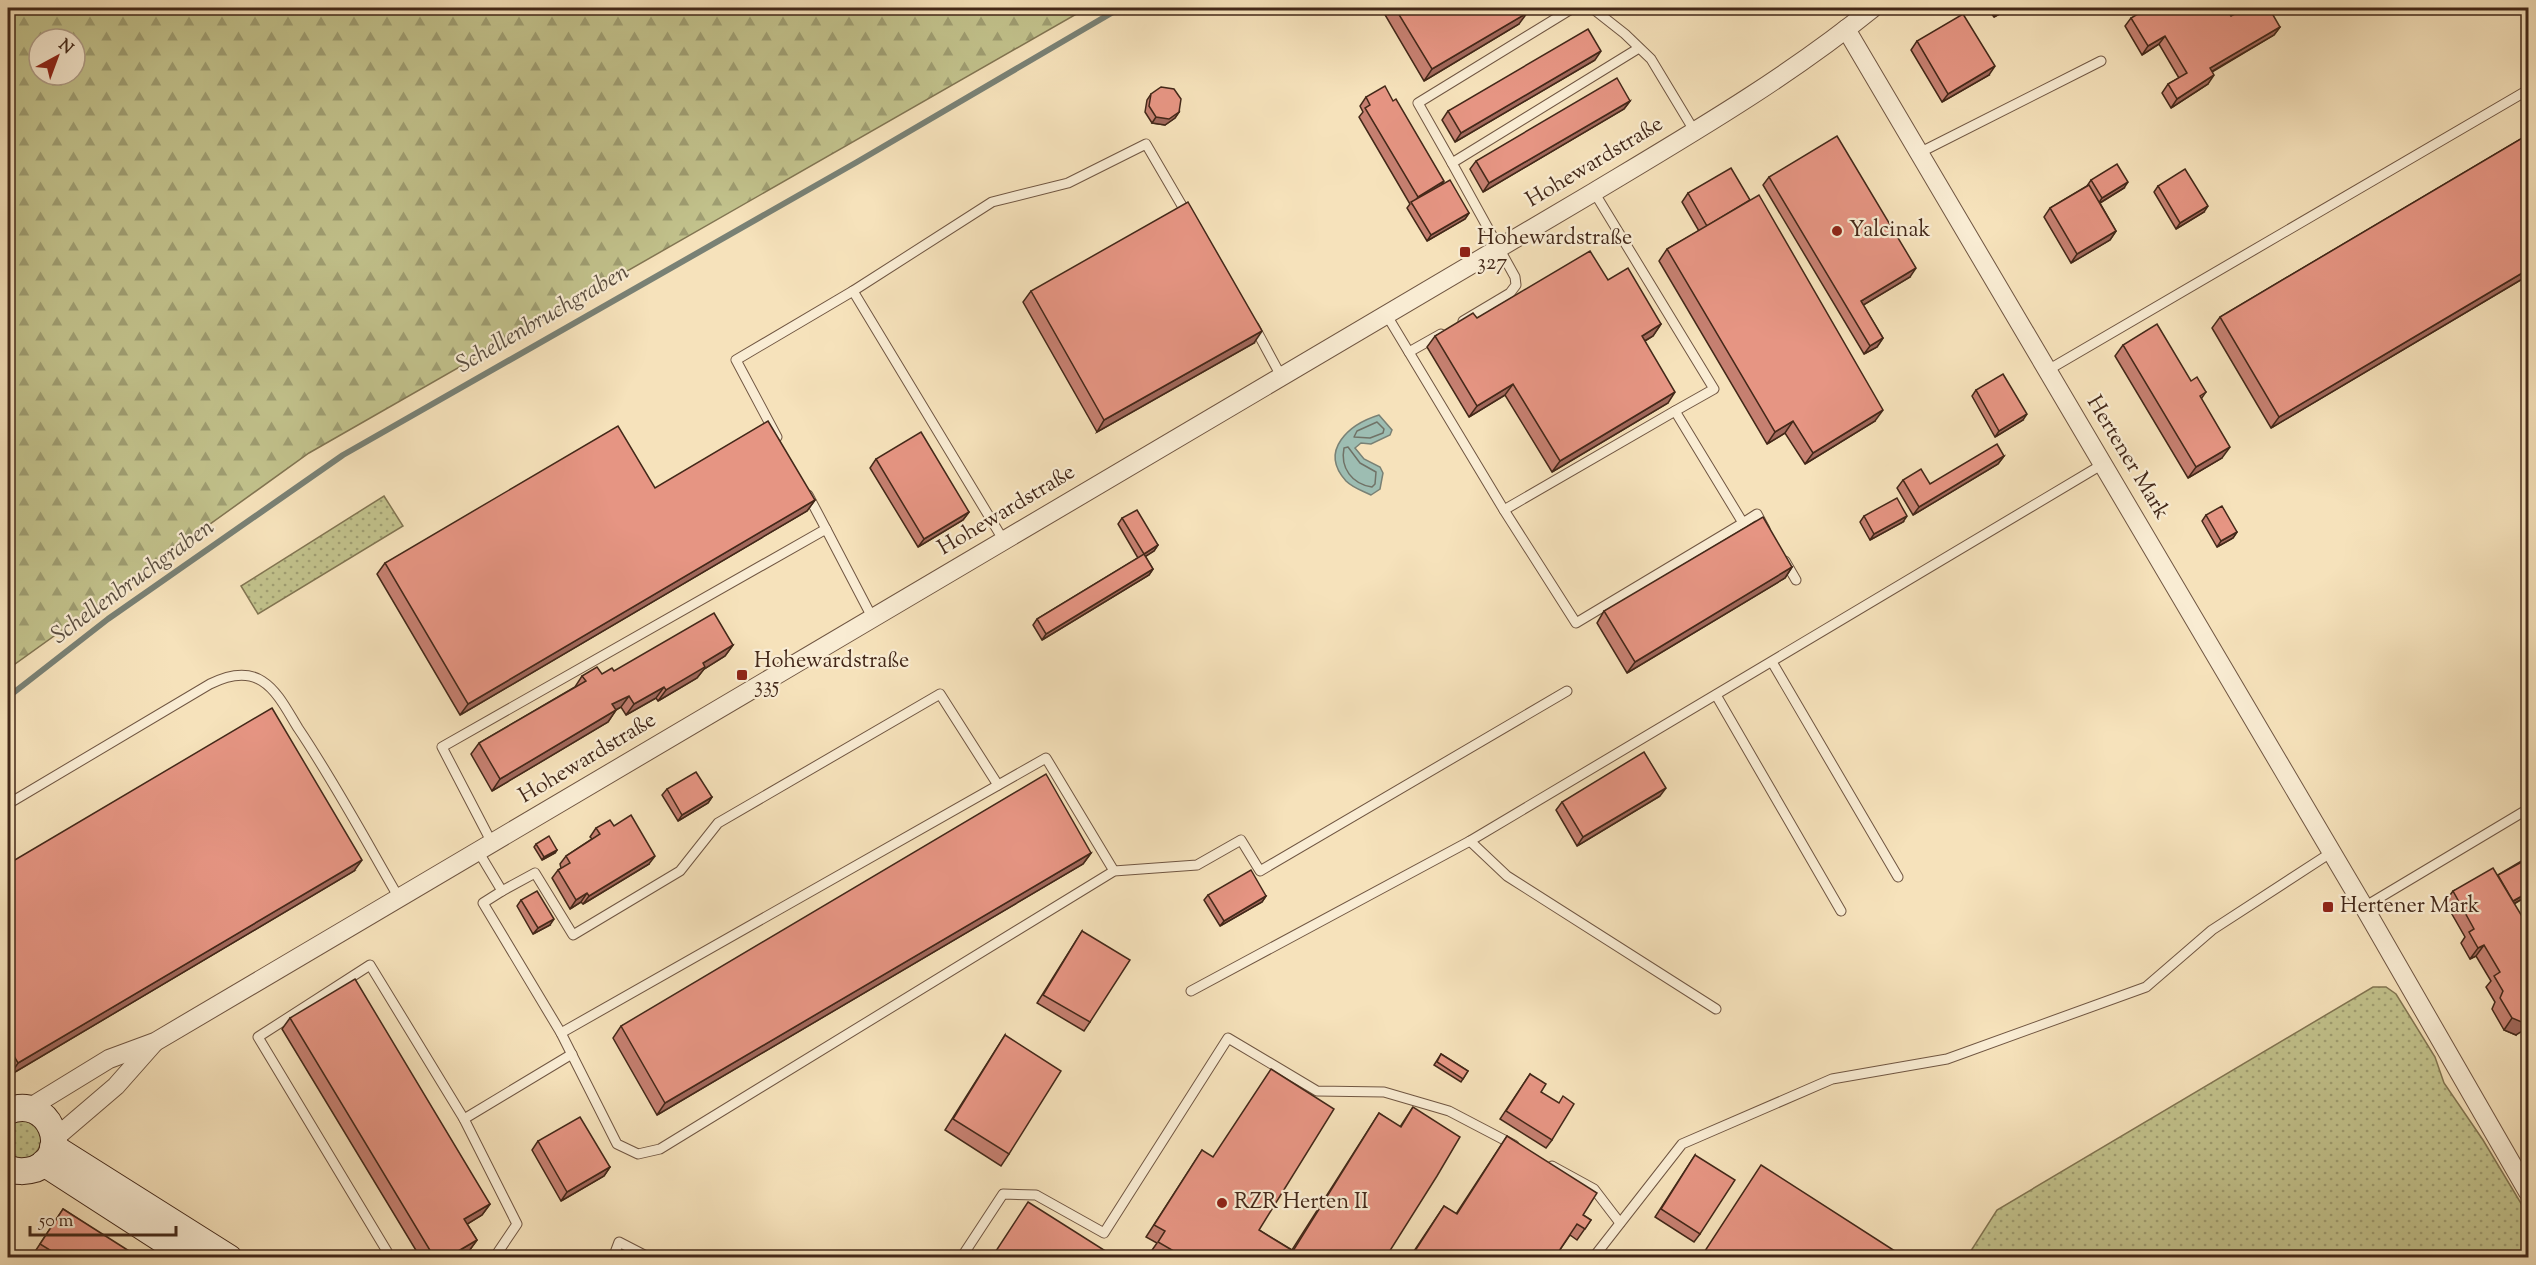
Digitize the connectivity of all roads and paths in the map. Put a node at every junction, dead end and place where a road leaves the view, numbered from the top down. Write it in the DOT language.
graph roads {
  1 [pos="1573,8"];
  2 [pos="1592,8"];
  3 [pos="1873,8"];
  4 [pos="1846,29"];
  5 [pos="1639,48"];
  6 [pos="2101,61"];
  7 [pos="2529,90"];
  8 [pos="1695,132"];
  9 [pos="1919,153"];
  10 [pos="1452,163"];
  11 [pos="1594,192"];
  12 [pos="1194,225"];
  13 [pos="1498,248"];
  14 [pos="853,291"];
  15 [pos="1386,314"];
  16 [pos="1249,317"];
  17 [pos="1409,352"];
  18 [pos="2048,370"];
  19 [pos="1281,376"];
  20 [pos="1675,411"];
  21 [pos="781,445"];
  22 [pos="2103,464"];
  23 [pos="804,487"];
  24 [pos="1504,510"];
  25 [pos="1743,523"];
  26 [pos="826,530"];
  27 [pos="1768,533"];
  28 [pos="1004,541"];
  29 [pos="1779,552"];
  30 [pos="1796,580"];
  31 [pos="873,618"];
  32 [pos="1772,662"];
  33 [pos="1567,691"];
  34 [pos="1716,695"];
  35 [pos="998,785"];
  36 [pos="8,804"];
  37 [pos="2529,809"];
  38 [pos="1470,841"];
  39 [pos="485,847"];
  40 [pos="2332,852"];
  41 [pos="1114,871"];
  42 [pos="1898,877"];
  43 [pos="502,891"];
  44 [pos="399,898"];
  45 [pos="2364,907"];
  46 [pos="1841,911"];
  47 [pos="1191,992"];
  48 [pos="1716,1009"];
  49 [pos="561,1033"];
  50 [pos="155,1042"];
  51 [pos="572,1054"];
  52 [pos="18,1109"];
  53 [pos="464,1119"];
  54 [pos="51,1150"];
  55 [pos="1525,1151"];
  56 [pos="1545,1162"];
  57 [pos="9,1171"];
  58 [pos="2529,1192"];
  59 [pos="1620,1223"];
  60 [pos="190,1257"];
  61 [pos="229,1257"];
  62 [pos="391,1257"];
  63 [pos="494,1257"];
  64 [pos="613,1257"];
  65 [pos="647,1257"];
  66 [pos="961,1257"];
  67 [pos="1593,1257"];
  1 -- 10 [label="lane"];
  2 -- 5 [label="lane"];
  3 -- 4 [label="street, Hohewardstraße"];
  4 -- 8 [label="street, Hohewardstraße"];
  4 -- 9 [label="street, Hertener Mark"];
  5 -- 8 [label="lane"];
  5 -- 10 [label="lane"];
  6 -- 9 [label="lane"];
  7 -- 18 [label="lane"];
  8 -- 11 [label="street, Hohewardstraße"];
  9 -- 18 [label="street, Hertener Mark"];
  10 -- 13 [label="lane"];
  11 -- 13 [label="street, Hohewardstraße"];
  11 -- 20 [label="lane"];
  12 -- 14 [label="lane"];
  13 -- 15 [label="street, Hohewardstraße"];
  13 -- 17 [label="lane"];
  14 -- 21 [label="lane"];
  14 -- 28 [label="lane"];
  15 -- 17 [label="lane"];
  15 -- 19 [label="street, Hohewardstraße"];
  16 -- 19 [label="lane"];
  17 -- 24 [label="lane"];
  18 -- 22 [label="street, Hertener Mark"];
  19 -- 28 [label="street, Hohewardstraße"];
  20 -- 24 [label="lane"];
  20 -- 25 [label="lane"];
  22 -- 32 [label="lane"];
  22 -- 40 [label="street, Hertener Mark"];
  23 -- 26 [label="lane"];
  24 -- 25 [label="lane"];
  25 -- 27 [label="lane"];
  26 -- 31 [label="lane"];
  26 -- 39 [label="lane"];
  28 -- 31 [label="street, Hohewardstraße"];
  29 -- 30 [label="lane"];
  31 -- 39 [label="street, Hohewardstraße"];
  32 -- 34 [label="lane"];
  32 -- 42 [label="lane"];
  33 -- 41 [label="lane"];
  34 -- 38 [label="lane"];
  34 -- 46 [label="lane"];
  35 -- 41 [label="lane"];
  35 -- 43 [label="lane"];
  35 -- 49 [label="lane"];
  36 -- 44 [label="lane"];
  37 -- 45 [label="lane"];
  38 -- 47 [label="lane"];
  38 -- 48 [label="lane"];
  39 -- 43 [label="lane"];
  39 -- 44 [label="street, Hohewardstraße"];
  40 -- 45 [label="street, Hertener Mark"];
  40 -- 59 [label="lane"];
  41 -- 51 [label="lane"];
  43 -- 49 [label="lane"];
  44 -- 50 [label="street, Hohewardstraße"];
  45 -- 58 [label="street, Hertener Mark"];
  49 -- 51 [label="lane"];
  50 -- 52 [label="street, Hohewardstraße"];
  50 -- 54 [label="street, Hohewardstraße"];
  51 -- 53 [label="lane"];
  52 -- 54 [label="main road"];
  53 -- 62 [label="lane"];
  53 -- 63 [label="lane"];
  54 -- 57 [label="main road"];
  54 -- 60 [label="main road"];
  54 -- 61 [label="main road"];
  55 -- 66 [label="lane"];
  56 -- 59 [label="lane"];
  59 -- 67 [label="lane"];
  64 -- 65 [label="lane"];
}
